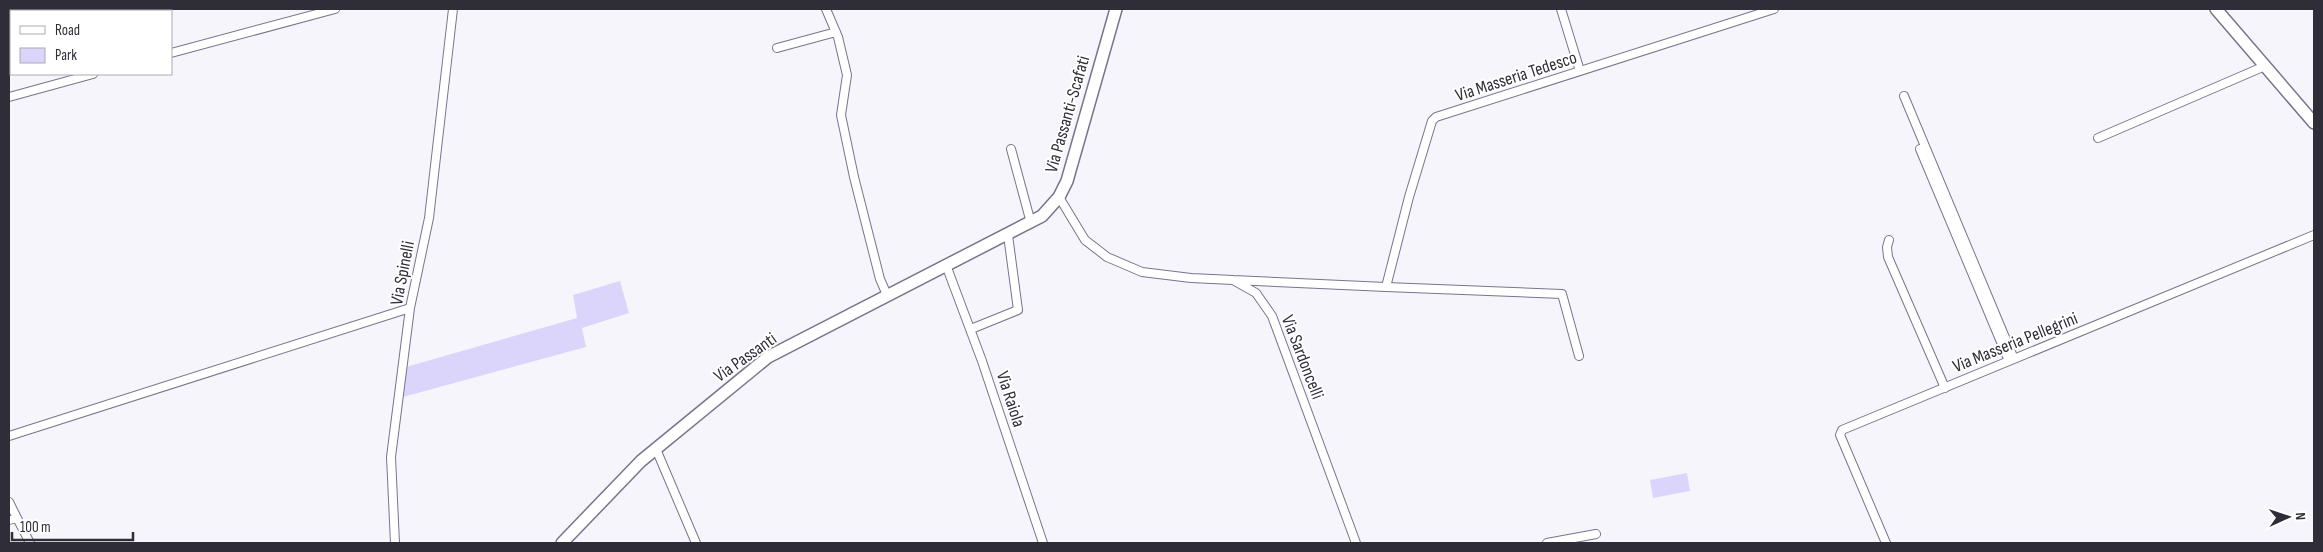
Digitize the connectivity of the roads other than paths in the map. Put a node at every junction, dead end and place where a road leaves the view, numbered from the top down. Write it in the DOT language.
graph roads {
  1 [pos="335,9"];
  2 [pos="453,9"];
  3 [pos="826,9"];
  4 [pos="1116,9"];
  5 [pos="1562,9"];
  6 [pos="1774,9"];
  7 [pos="2216,9"];
  8 [pos="836,32"];
  9 [pos="777,48"];
  10 [pos="172,53"];
  11 [pos="2265,66"];
  12 [pos="1580,71"];
  13 [pos="89,75"];
  14 [pos="1904,96"];
  15 [pos="9,97"];
  16 [pos="2314,123"];
  17 [pos="2098,138"];
  18 [pos="1011,149"];
  19 [pos="1920,149"];
  20 [pos="1059,196"];
  21 [pos="1030,223"];
  22 [pos="2314,234"];
  23 [pos="1008,235"];
  24 [pos="1890,240"];
  25 [pos="982,247"];
  26 [pos="946,265"];
  27 [pos="1233,280"];
  28 [pos="1386,287"];
  29 [pos="887,295"];
  30 [pos="410,308"];
  31 [pos="971,329"];
  32 [pos="1579,356"];
  33 [pos="2012,360"];
  34 [pos="1945,388"];
  35 [pos="9,436"];
  36 [pos="656,449"];
  37 [pos="9,502"];
  38 [pos="13,519"];
  39 [pos="1596,534"];
  40 [pos="30,543"];
  41 [pos="395,543"];
  42 [pos="562,543"];
  43 [pos="696,543"];
  44 [pos="1043,543"];
  45 [pos="1356,543"];
  46 [pos="1546,543"];
  47 [pos="1886,543"];
  1 -- 10 [label="street"];
  2 -- 30 [label="street, Via Spinelli"];
  3 -- 8 [label="street"];
  4 -- 20 [label="street, Via Passanti-Scafati"];
  5 -- 12 [label="street"];
  6 -- 12 [label="street, Via Masseria Tedesco"];
  7 -- 11 [label="street"];
  8 -- 9 [label="street"];
  8 -- 29 [label="street"];
  11 -- 16 [label="street"];
  11 -- 17 [label="street"];
  12 -- 28 [label="street, Via Masseria Tedesco"];
  13 -- 15 [label="street"];
  14 -- 33 [label="street"];
  18 -- 21 [label="street"];
  19 -- 33 [label="street"];
  20 -- 21 [label="street, Via Passanti-Scafati"];
  20 -- 27 [label="street, Via Sardoncelli"];
  21 -- 23 [label="street, Via Passanti-Scafati"];
  22 -- 33 [label="street, Via Masseria Pellegrini"];
  23 -- 25 [label="street, Via Passanti-Scafati"];
  23 -- 31 [label="street"];
  24 -- 34 [label="street"];
  25 -- 26 [label="street, Via Passanti"];
  26 -- 29 [label="street, Via Passanti"];
  26 -- 31 [label="street, Via Raiola"];
  27 -- 28 [label="street"];
  27 -- 45 [label="street, Via Sardoncelli"];
  28 -- 32 [label="street"];
  29 -- 36 [label="street, Via Passanti"];
  30 -- 35 [label="street"];
  30 -- 41 [label="street, Via Spinelli"];
  31 -- 44 [label="street, Via Raiola"];
  33 -- 34 [label="street, Via Masseria Pellegrini"];
  34 -- 47 [label="street, Via Masseria Pellegrini"];
  36 -- 42 [label="street, Via Passanti"];
  36 -- 43 [label="street"];
  37 -- 38 [label="street"];
  38 -- 40 [label="street"];
  39 -- 46 [label="street"];
}
